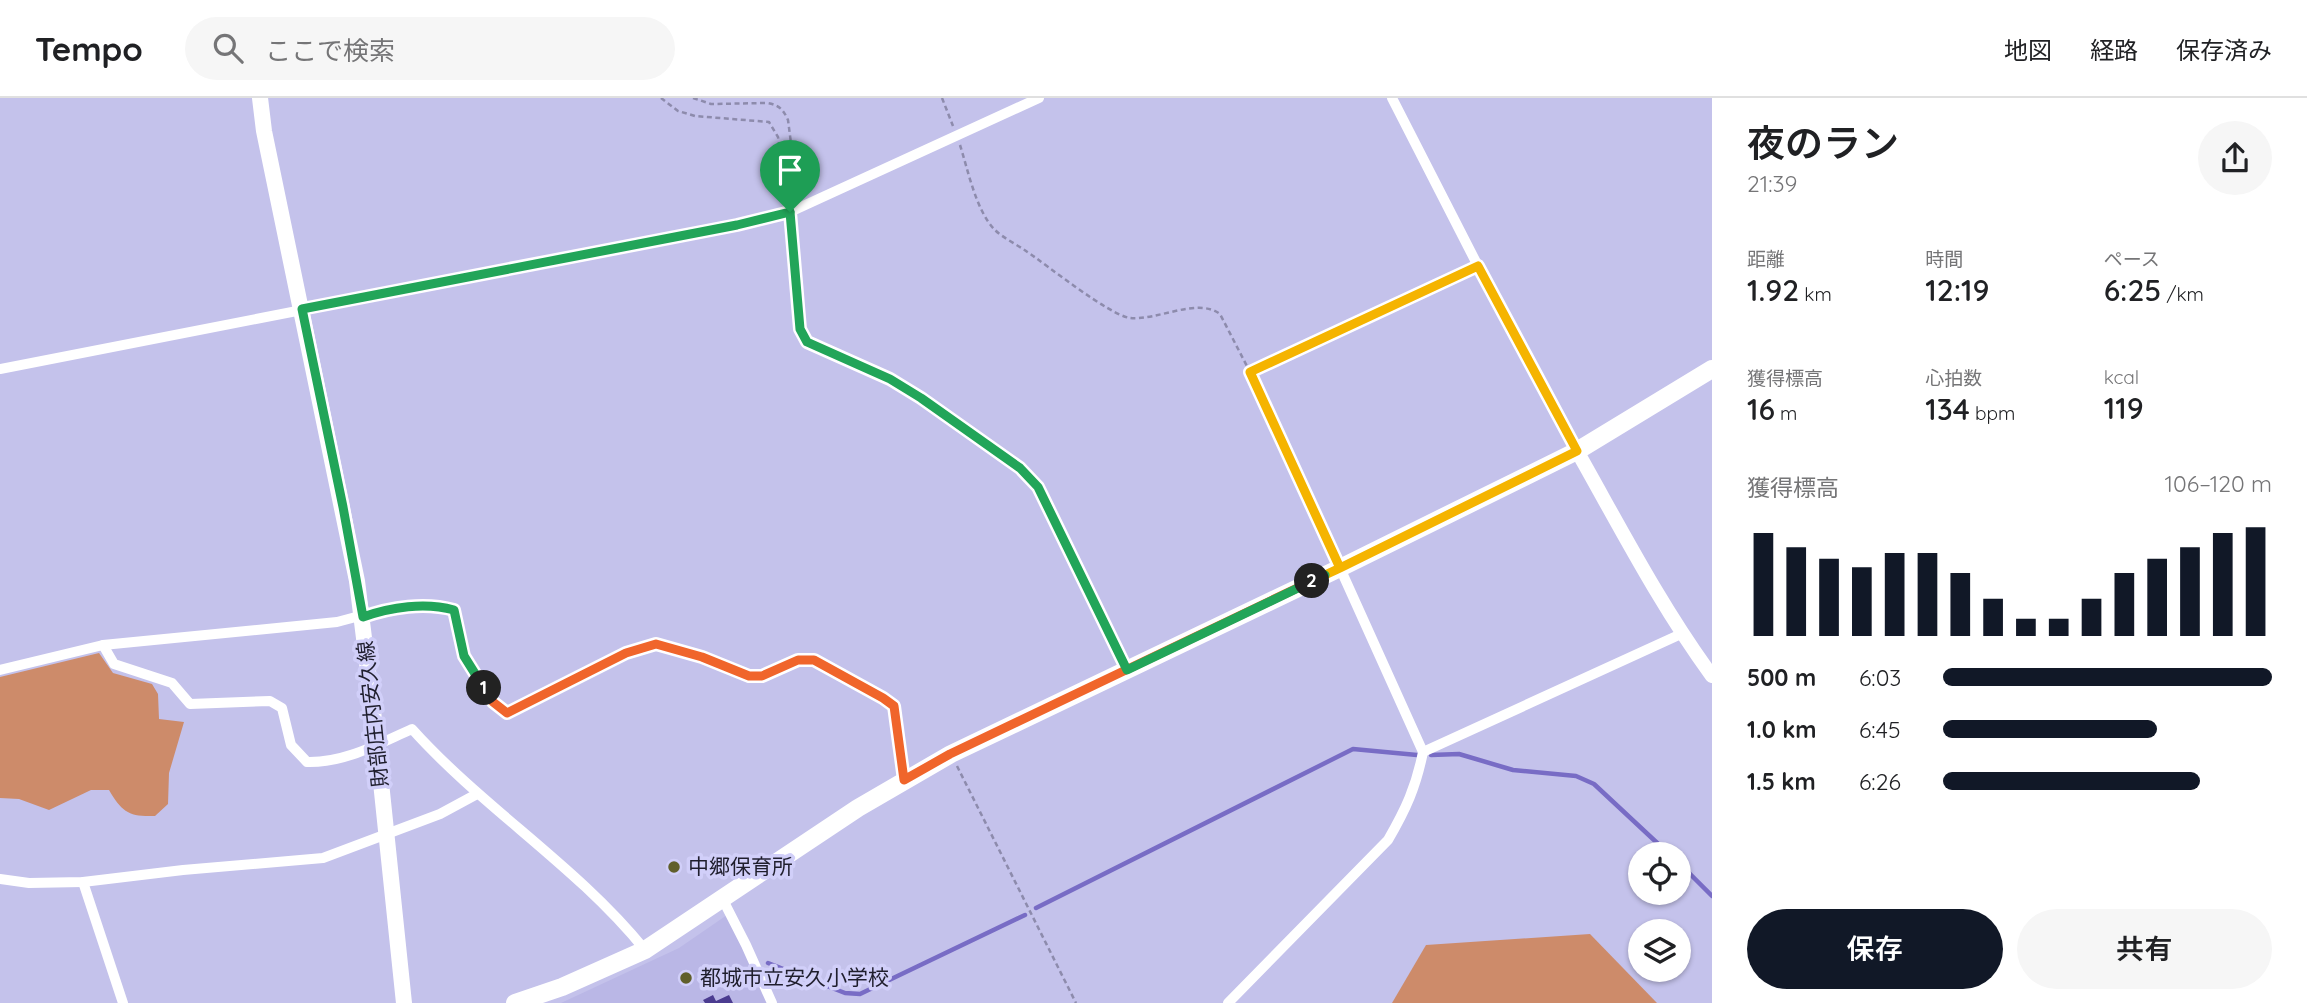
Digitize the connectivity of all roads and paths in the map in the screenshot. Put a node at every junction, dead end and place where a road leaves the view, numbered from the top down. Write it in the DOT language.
graph roads {
  1 [pos="260,98"];
  2 [pos="661,98"];
  3 [pos="693,98"];
  4 [pos="943,98"];
  5 [pos="1039,98"];
  6 [pos="1392,98"];
  7 [pos="957,136"];
  8 [pos="794,210"];
  9 [pos="1478,266"];
  10 [pos="302,309"];
  11 [pos="0,369"];
  12 [pos="1712,369"];
  13 [pos="1250,372"];
  14 [pos="1577,451"];
  15 [pos="1340,568"];
  16 [pos="363,617"];
  17 [pos="1681,634"];
  18 [pos="103,645"];
  19 [pos="0,670"];
  20 [pos="1127,670"];
  21 [pos="1712,676"];
  22 [pos="377,744"];
  23 [pos="1423,752"];
  24 [pos="950,754"];
  25 [pos="904,780"];
  26 [pos="477,794"];
  27 [pos="386,834"];
  28 [pos="0,879"];
  29 [pos="83,883"];
  30 [pos="722,898"];
  31 [pos="645,950"];
  32 [pos="123,1003"];
  33 [pos="404,1003"];
  34 [pos="515,1003"];
  35 [pos="772,1003"];
  36 [pos="1076,1003"];
  37 [pos="1228,1003"];
  1 -- 10 [label="main road, 財部庄内安久線"];
  2 -- 8 [label="path"];
  3 -- 8 [label="path"];
  4 -- 7 [label="path"];
  5 -- 7 [label="street"];
  6 -- 9 [label="street"];
  7 -- 8 [label="street"];
  7 -- 13 [label="path"];
  8 -- 10 [label="street"];
  8 -- 20 [label="path"];
  9 -- 13 [label="path"];
  9 -- 14 [label="street"];
  10 -- 11 [label="street"];
  10 -- 16 [label="main road, 財部庄内安久線"];
  12 -- 14 [label="main road"];
  13 -- 15 [label="path"];
  14 -- 15 [label="main road"];
  14 -- 17 [label="street"];
  15 -- 20 [label="main road"];
  15 -- 23 [label="street"];
  16 -- 18 [label="street"];
  16 -- 22 [label="main road, 財部庄内安久線"];
  16 -- 25 [label="street"];
  17 -- 21 [label="street"];
  17 -- 23 [label="street"];
  18 -- 19 [label="street"];
  18 -- 22 [label="street"];
  20 -- 24 [label="main road"];
  22 -- 26 [label="street"];
  22 -- 27 [label="main road, 財部庄内安久線"];
  23 -- 37 [label="street"];
  24 -- 25 [label="main road"];
  24 -- 36 [label="path"];
  25 -- 30 [label="main road"];
  26 -- 27 [label="street"];
  26 -- 31 [label="street"];
  27 -- 29 [label="street"];
  27 -- 33 [label="main road, 財部庄内安久線"];
  28 -- 29 [label="street"];
  29 -- 32 [label="street"];
  30 -- 31 [label="main road"];
  30 -- 35 [label="street"];
  31 -- 34 [label="main road"];
}
